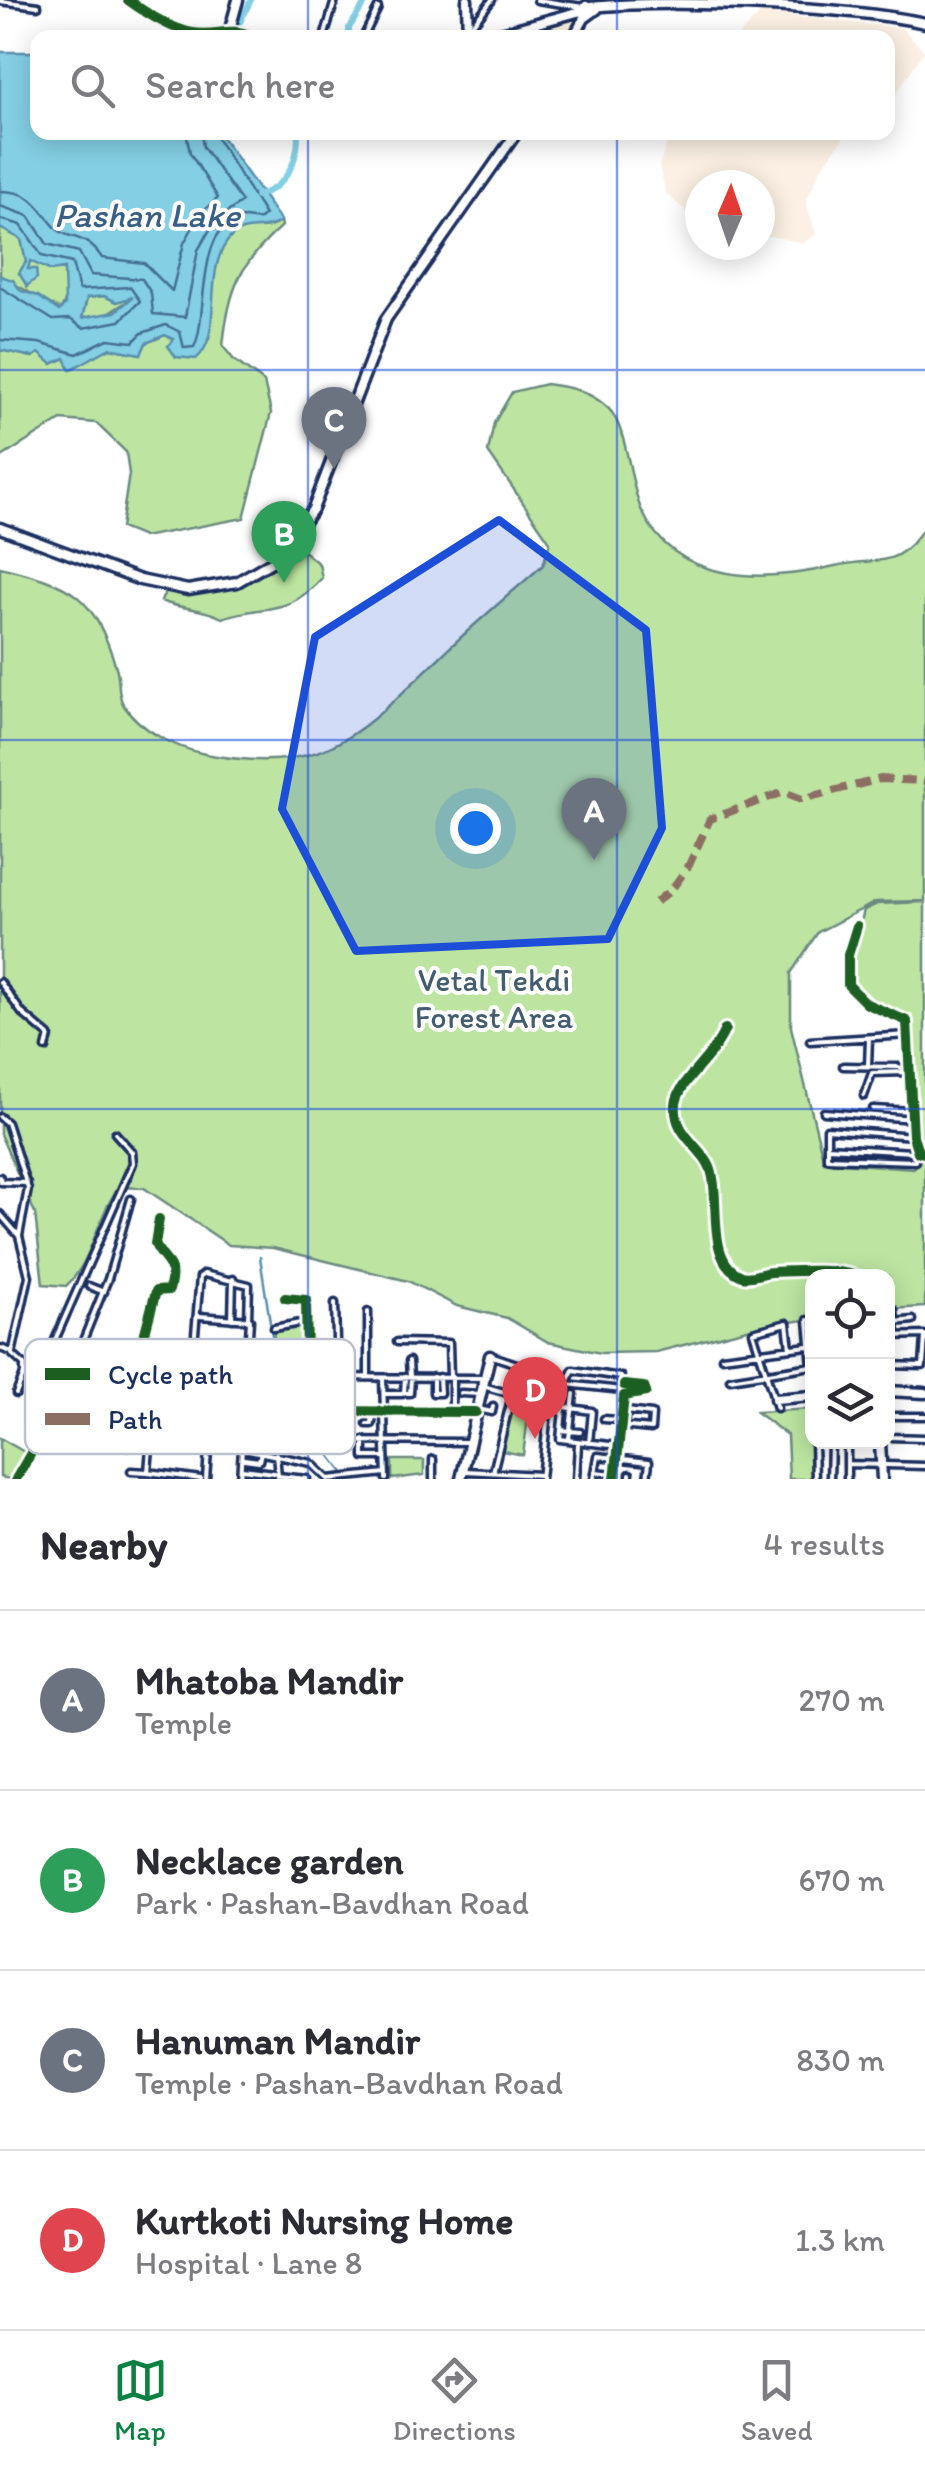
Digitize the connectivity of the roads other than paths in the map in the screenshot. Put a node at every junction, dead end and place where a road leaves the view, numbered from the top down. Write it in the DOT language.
graph roads {
  1 [pos="128,0"];
  2 [pos="238,0"];
  3 [pos="335,0"];
  4 [pos="467,0"];
  5 [pos="492,0"];
  6 [pos="537,0"];
  7 [pos="0,1"];
  8 [pos="611,3"];
  9 [pos="38,6"];
  10 [pos="378,8"];
  11 [pos="585,12"];
  12 [pos="925,23"];
  13 [pos="234,29"];
  14 [pos="187,30"];
  15 [pos="224,30"];
  16 [pos="326,30"];
  17 [pos="366,30"];
  18 [pos="469,30"];
  19 [pos="472,30"];
  20 [pos="515,30"];
  21 [pos="522,30"];
  22 [pos="578,30"];
  23 [pos="511,140"];
  24 [pos="0,528"];
  25 [pos="857,926"];
  26 [pos="0,982"];
  27 [pos="725,1029"];
  28 [pos="909,1035"];
  29 [pos="868,1038"];
  30 [pos="810,1042"];
  31 [pos="46,1048"];
  32 [pos="844,1066"];
  33 [pos="868,1066"];
  34 [pos="910,1072"];
  35 [pos="864,1096"];
  36 [pos="873,1109"];
  37 [pos="913,1110"];
  38 [pos="824,1112"];
  39 [pos="0,1117"];
  40 [pos="914,1119"];
  41 [pos="114,1133"];
  42 [pos="913,1136"];
  43 [pos="826,1146"];
  44 [pos="916,1152"];
  45 [pos="925,1153"];
  46 [pos="0,1176"];
  47 [pos="27,1183"];
  48 [pos="131,1198"];
  49 [pos="0,1214"];
  50 [pos="159,1220"];
  51 [pos="18,1236"];
  52 [pos="805,1272"];
  53 [pos="233,1280"];
  54 [pos="89,1286"];
  55 [pos="104,1292"];
  56 [pos="285,1298"];
  57 [pos="335,1302"];
  58 [pos="368,1312"];
  59 [pos="199,1316"];
  60 [pos="232,1319"];
  61 [pos="249,1320"];
  62 [pos="913,1320"];
  63 [pos="306,1322"];
  64 [pos="895,1322"];
  65 [pos="274,1328"];
  66 [pos="195,1334"];
  67 [pos="896,1335"];
  68 [pos="925,1336"];
  69 [pos="57,1339"];
  70 [pos="82,1339"];
  71 [pos="143,1339"];
  72 [pos="248,1339"];
  73 [pos="306,1339"];
  74 [pos="333,1339"];
  75 [pos="397,1342"];
  76 [pos="805,1347"];
  77 [pos="0,1348"];
  78 [pos="790,1348"];
  79 [pos="12,1352"];
  80 [pos="758,1352"];
  81 [pos="490,1356"];
  82 [pos="722,1357"];
  83 [pos="812,1359"];
  84 [pos="409,1361"];
  85 [pos="895,1365"];
  86 [pos="924,1366"];
  87 [pos="583,1371"];
  88 [pos="767,1373"];
  89 [pos="24,1374"];
  90 [pos="602,1374"];
  91 [pos="368,1377"];
  92 [pos="384,1377"];
  93 [pos="408,1377"];
  94 [pos="451,1377"];
  95 [pos="355,1378"];
  96 [pos="730,1379"];
  97 [pos="564,1380"];
  98 [pos="551,1382"];
  99 [pos="624,1385"];
  100 [pos="580,1386"];
  101 [pos="599,1389"];
  102 [pos="565,1390"];
  103 [pos="895,1392"];
  104 [pos="461,1393"];
  105 [pos="925,1393"];
  106 [pos="16,1394"];
  107 [pos="384,1394"];
  108 [pos="402,1394"];
  109 [pos="574,1394"];
  110 [pos="512,1395"];
  111 [pos="479,1397"];
  112 [pos="805,1397"];
  113 [pos="776,1403"];
  114 [pos="546,1404"];
  115 [pos="564,1407"];
  116 [pos="572,1408"];
  117 [pos="384,1411"];
  118 [pos="452,1411"];
  119 [pos="355,1412"];
  120 [pos="638,1412"];
  121 [pos="895,1416"];
  122 [pos="925,1416"];
  123 [pos="591,1418"];
  124 [pos="622,1424"];
  125 [pos="366,1427"];
  126 [pos="636,1428"];
  127 [pos="561,1430"];
  128 [pos="570,1431"];
  129 [pos="580,1432"];
  130 [pos="895,1437"];
  131 [pos="925,1438"];
  132 [pos="355,1440"];
  133 [pos="365,1440"];
  134 [pos="384,1440"];
  135 [pos="569,1440"];
  136 [pos="468,1442"];
  137 [pos="578,1442"];
  138 [pos="589,1443"];
  139 [pos="597,1444"];
  140 [pos="618,1446"];
  141 [pos="814,1449"];
  142 [pos="830,1449"];
  143 [pos="848,1449"];
  144 [pos="880,1449"];
  145 [pos="31,1454"];
  146 [pos="149,1454"];
  147 [pos="208,1454"];
  148 [pos="243,1454"];
  149 [pos="261,1454"];
  150 [pos="276,1454"];
  151 [pos="814,1454"];
  152 [pos="830,1454"];
  153 [pos="385,1456"];
  154 [pos="596,1457"];
  155 [pos="617,1458"];
  156 [pos="243,1459"];
  157 [pos="433,1459"];
  158 [pos="847,1464"];
  159 [pos="881,1465"];
  160 [pos="925,1466"];
  161 [pos="242,1469"];
  162 [pos="131,1471"];
  163 [pos="148,1472"];
  164 [pos="493,1472"];
  165 [pos="274,1473"];
  166 [pos="461,1475"];
  167 [pos="372,1476"];
  168 [pos="386,1476"];
  169 [pos="594,1476"];
  170 [pos="615,1476"];
  171 [pos="542,1477"];
  172 [pos="16,1479"];
  173 [pos="204,1479"];
  174 [pos="240,1479"];
  175 [pos="307,1479"];
  176 [pos="328,1479"];
  177 [pos="433,1479"];
  178 [pos="576,1479"];
  179 [pos="647,1479"];
  180 [pos="815,1479"];
  181 [pos="830,1479"];
  182 [pos="846,1479"];
  183 [pos="882,1479"];
  1 -- 14 [label="main road"];
  2 -- 13 [label="main road"];
  3 -- 16 [label="street"];
  4 -- 18 [label="main road"];
  5 -- 19 [label="street"];
  6 -- 11 [label="street"];
  7 -- 9 [label="street"];
  8 -- 11 [label="main road"];
  8 -- 12 [label="main road"];
  10 -- 17 [label="street"];
  11 -- 20 [label="main road"];
  11 -- 21 [label="main road"];
  11 -- 22 [label="main road"];
  13 -- 15 [label="main road"];
  23 -- 24 [label="main road"];
  25 -- 28 [label="street"];
  26 -- 31 [label="street"];
  27 -- 52 [label="street"];
  28 -- 29 [label="street"];
  28 -- 34 [label="street"];
  29 -- 30 [label="street"];
  29 -- 33 [label="street"];
  32 -- 33 [label="street"];
  33 -- 34 [label="street"];
  34 -- 35 [label="street"];
  34 -- 37 [label="street"];
  36 -- 37 [label="street"];
  37 -- 40 [label="street"];
  38 -- 40 [label="street"];
  39 -- 47 [label="street"];
  40 -- 42 [label="street"];
  41 -- 69 [label="street"];
  42 -- 43 [label="street"];
  42 -- 44 [label="street"];
  43 -- 44 [label="street"];
  43 -- 44 [label="street"];
  44 -- 45 [label="street"];
  46 -- 47 [label="street"];
  47 -- 51 [label="street"];
  48 -- 55 [label="street"];
  49 -- 51 [label="street"];
  50 -- 71 [label="street"];
  51 -- 79 [label="street"];
  53 -- 59 [label="street"];
  53 -- 60 [label="street"];
  53 -- 61 [label="street"];
  54 -- 55 [label="street"];
  55 -- 70 [label="street"];
  56 -- 63 [label="street"];
  57 -- 74 [label="street"];
  58 -- 91 [label="street"];
  59 -- 60 [label="street"];
  59 -- 66 [label="street"];
  60 -- 61 [label="street"];
  61 -- 72 [label="street"];
  62 -- 64 [label="street"];
  63 -- 65 [label="street"];
  63 -- 73 [label="street"];
  64 -- 67 [label="street"];
  67 -- 68 [label="street"];
  68 -- 86 [label="street"];
  75 -- 94 [label="street"];
  76 -- 78 [label="street"];
  77 -- 79 [label="street"];
  78 -- 80 [label="street"];
  78 -- 80 [label="street"];
  79 -- 89 [label="street"];
  80 -- 82 [label="street"];
  80 -- 88 [label="street"];
  81 -- 97 [label="street"];
  81 -- 111 [label="main road"];
  83 -- 88 [label="street"];
  84 -- 93 [label="street"];
  85 -- 86 [label="street"];
  87 -- 90 [label="street"];
  87 -- 100 [label="street"];
  87 -- 100 [label="street"];
  88 -- 96 [label="street"];
  88 -- 113 [label="street"];
  89 -- 106 [label="street"];
  90 -- 99 [label="street"];
  90 -- 101 [label="street"];
  91 -- 92 [label="street"];
  91 -- 95 [label="street"];
  92 -- 93 [label="street"];
  92 -- 107 [label="street"];
  93 -- 94 [label="street"];
  94 -- 111 [label="street"];
  94 -- 118 [label="street"];
  98 -- 114 [label="street"];
  99 -- 101 [label="street"];
  99 -- 124 [label="street"];
  100 -- 101 [label="street"];
  102 -- 115 [label="street"];
  103 -- 105 [label="main road"];
  104 -- 111 [label="street"];
  107 -- 108 [label="street"];
  107 -- 117 [label="street"];
  109 -- 116 [label="street"];
  110 -- 111 [label="street"];
  110 -- 114 [label="street"];
  110 -- 164 [label="street"];
  111 -- 118 [label="street"];
  111 -- 136 [label="main road"];
  112 -- 113 [label="main road"];
  114 -- 171 [label="street"];
  115 -- 116 [label="street"];
  115 -- 127 [label="street"];
  116 -- 123 [label="street"];
  116 -- 128 [label="street"];
  117 -- 118 [label="street"];
  117 -- 119 [label="street"];
  117 -- 134 [label="street"];
  120 -- 124 [label="street"];
  120 -- 126 [label="street"];
  120 -- 126 [label="street"];
  121 -- 122 [label="street"];
  123 -- 124 [label="street"];
  123 -- 138 [label="street"];
  124 -- 126 [label="street"];
  124 -- 140 [label="street"];
  125 -- 133 [label="street"];
  127 -- 128 [label="street"];
  127 -- 135 [label="street"];
  128 -- 129 [label="street"];
  128 -- 135 [label="street"];
  130 -- 131 [label="street"];
  132 -- 133 [label="street"];
  133 -- 134 [label="street"];
  133 -- 153 [label="street"];
  134 -- 136 [label="street"];
  134 -- 153 [label="street"];
  135 -- 137 [label="street"];
  136 -- 166 [label="main road"];
  137 -- 138 [label="street"];
  137 -- 178 [label="street"];
  138 -- 139 [label="street"];
  139 -- 140 [label="street"];
  139 -- 154 [label="street"];
  140 -- 155 [label="street"];
  141 -- 151 [label="street"];
  142 -- 152 [label="street"];
  143 -- 158 [label="street"];
  144 -- 159 [label="main road"];
  145 -- 172 [label="street"];
  146 -- 163 [label="street"];
  147 -- 173 [label="street"];
  148 -- 156 [label="street"];
  149 -- 156 [label="street"];
  150 -- 165 [label="street"];
  150 -- 176 [label="street"];
  151 -- 152 [label="street"];
  151 -- 180 [label="street"];
  152 -- 181 [label="street"];
  153 -- 168 [label="street"];
  154 -- 155 [label="street"];
  154 -- 169 [label="street"];
  155 -- 170 [label="street"];
  155 -- 179 [label="street"];
  156 -- 161 [label="street"];
  157 -- 177 [label="street"];
  158 -- 159 [label="street"];
  158 -- 182 [label="street"];
  159 -- 160 [label="street"];
  159 -- 183 [label="main road"];
  161 -- 165 [label="street"];
  161 -- 174 [label="street"];
  162 -- 163 [label="street"];
  163 -- 173 [label="street"];
  164 -- 166 [label="street"];
  164 -- 171 [label="street"];
  165 -- 175 [label="street"];
  167 -- 168 [label="street"];
  167 -- 176 [label="street"];
  169 -- 170 [label="street"];
}
